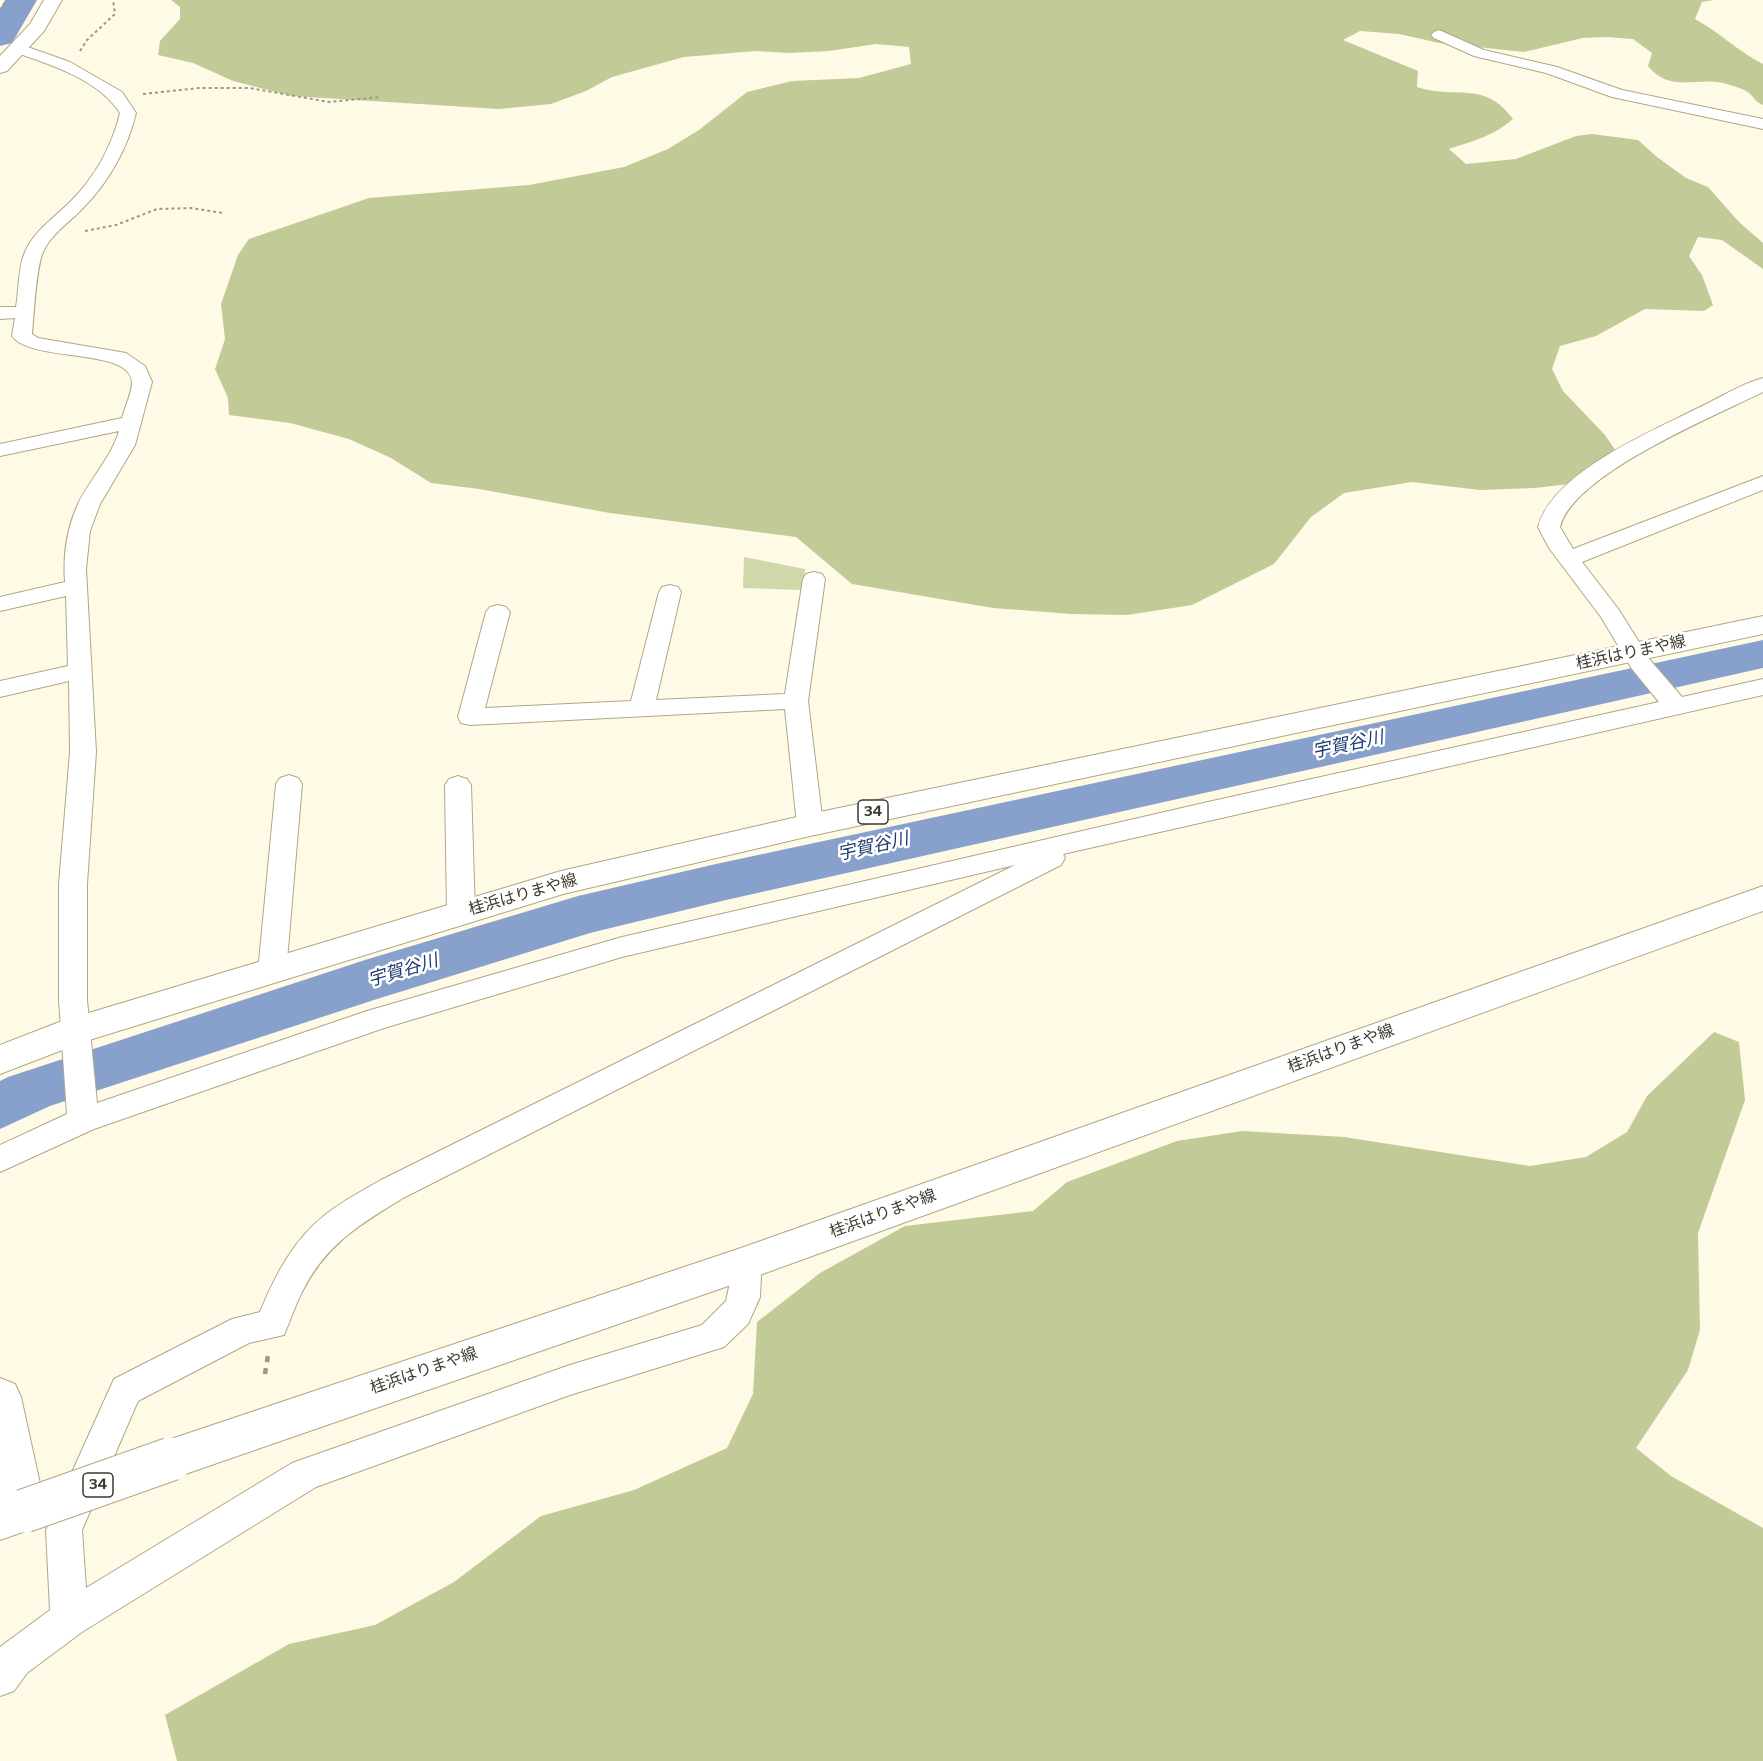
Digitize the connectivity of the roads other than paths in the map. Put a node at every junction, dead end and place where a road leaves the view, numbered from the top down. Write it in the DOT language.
graph roads {
  1 [pos="53,0"];
  2 [pos="1439,35"];
  3 [pos="19,49"];
  4 [pos="0,67"];
  5 [pos="1763,124"];
  6 [pos="25,312"];
  7 [pos="0,313"];
  8 [pos="1763,384"];
  9 [pos="130,422"];
  10 [pos="0,450"];
  11 [pos="1763,482"];
  12 [pos="1569,560"];
  13 [pos="814,579"];
  14 [pos="77,586"];
  15 [pos="670,592"];
  16 [pos="0,604"];
  17 [pos="498,612"];
  18 [pos="1763,625"];
  19 [pos="1636,658"];
  20 [pos="81,671"];
  21 [pos="1763,687"];
  22 [pos="0,689"];
  23 [pos="1669,698"];
  24 [pos="796,701"];
  25 [pos="642,708"];
  26 [pos="289,784"];
  27 [pos="458,786"];
  28 [pos="810,825"];
  29 [pos="1090,838"];
  30 [pos="1763,898"];
  31 [pos="462,913"];
  32 [pos="272,972"];
  33 [pos="76,1041"];
  34 [pos="0,1060"];
  35 [pos="83,1114"];
  36 [pos="0,1159"];
  37 [pos="743,1264"];
  38 [pos="0,1397"];
  39 [pos="12,1515"];
  40 [pos="69,1619"];
  41 [pos="0,1677"];
  1 -- 3 [label="main road"];
  2 -- 5 [label="street"];
  3 -- 4 [label="main road"];
  3 -- 6 [label="street"];
  6 -- 7 [label="street"];
  6 -- 9 [label="street"];
  8 -- 12 [label="street"];
  9 -- 10 [label="street"];
  9 -- 14 [label="street"];
  11 -- 12 [label="street"];
  12 -- 19 [label="street"];
  13 -- 24 [label="street"];
  14 -- 16 [label="street"];
  14 -- 20 [label="street"];
  15 -- 25 [label="street"];
  17 -- 25 [label="street"];
  18 -- 19 [label="main road, 桂浜はりまや線 / 34"];
  19 -- 23 [label="street"];
  19 -- 28 [label="main road, 桂浜はりまや線 / 34"];
  20 -- 22 [label="street"];
  20 -- 33 [label="street"];
  21 -- 23 [label="street"];
  23 -- 29 [label="street"];
  24 -- 25 [label="street"];
  24 -- 28 [label="street"];
  26 -- 32 [label="street"];
  27 -- 31 [label="street"];
  28 -- 31 [label="main road, 桂浜はりまや線 / 34"];
  29 -- 35 [label="street"];
  29 -- 40 [label="street"];
  30 -- 37 [label="main road, 桂浜はりまや線 / 34"];
  31 -- 32 [label="main road, 桂浜はりまや線 / 34"];
  32 -- 33 [label="main road, 桂浜はりまや線 / 34"];
  33 -- 34 [label="main road, 桂浜はりまや線 / 34"];
  33 -- 35 [label="street"];
  35 -- 36 [label="street"];
  37 -- 39 [label="main road, 桂浜はりまや線 / 34, bridge"];
  37 -- 40 [label="street"];
  38 -- 39 [label="main road"];
  40 -- 41 [label="street"];
}
